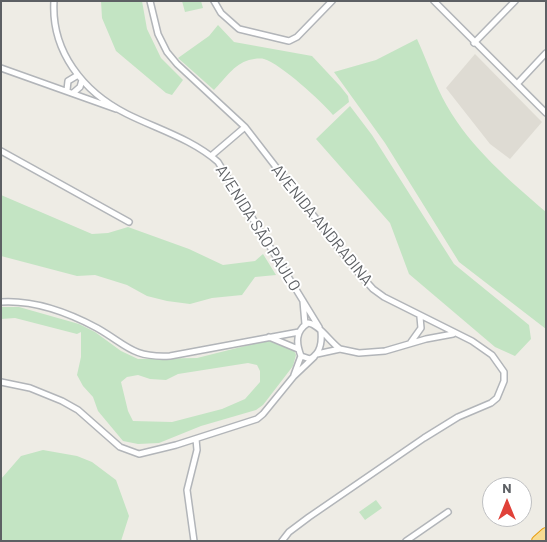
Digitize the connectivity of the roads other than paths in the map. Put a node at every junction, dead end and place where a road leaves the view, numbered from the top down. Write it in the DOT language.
graph roads {
  1 [pos="54,1"];
  2 [pos="150,1"];
  3 [pos="214,1"];
  4 [pos="332,1"];
  5 [pos="434,1"];
  6 [pos="515,1"];
  7 [pos="474,43"];
  8 [pos="546,53"];
  9 [pos="1,68"];
  10 [pos="80,78"];
  11 [pos="517,84"];
  12 [pos="67,90"];
  13 [pos="73,93"];
  14 [pos="124,112"];
  15 [pos="546,112"];
  16 [pos="244,127"];
  17 [pos="1,151"];
  18 [pos="211,156"];
  19 [pos="130,222"];
  20 [pos="303,298"];
  21 [pos="1,302"];
  22 [pos="420,316"];
  23 [pos="305,324"];
  24 [pos="320,329"];
  25 [pos="299,332"];
  26 [pos="454,334"];
  27 [pos="266,336"];
  28 [pos="411,342"];
  29 [pos="298,349"];
  30 [pos="340,349"];
  31 [pos="315,355"];
  32 [pos="300,356"];
  33 [pos="294,376"];
  34 [pos="1,382"];
  35 [pos="196,439"];
  36 [pos="448,512"];
  37 [pos="546,533"];
  38 [pos="194,541"];
  39 [pos="282,541"];
  40 [pos="406,541"];
  41 [pos="537,541"];
  1 -- 10 [label="street, AVENIDA SÃO PAULO"];
  2 -- 16 [label="street, AVENIDA ANDRADINA"];
  3 -- 4 [label="street"];
  5 -- 7 [label="street"];
  6 -- 7 [label="street"];
  7 -- 11 [label="street"];
  8 -- 11 [label="street"];
  9 -- 12 [label="street"];
  10 -- 12 [label="street"];
  10 -- 13 [label="street"];
  10 -- 14 [label="street, AVENIDA SÃO PAULO"];
  11 -- 15 [label="street"];
  12 -- 13 [label="street"];
  13 -- 14 [label="street"];
  14 -- 18 [label="street, AVENIDA SÃO PAULO"];
  16 -- 18 [label="street"];
  16 -- 22 [label="street, AVENIDA ANDRADINA"];
  17 -- 19 [label="street"];
  18 -- 20 [label="street, AVENIDA SÃO PAULO"];
  20 -- 23 [label="street, AVENIDA SÃO PAULO"];
  20 -- 24 [label="street, AVENIDA SÃO PAULO"];
  21 -- 27 [label="street"];
  22 -- 26 [label="street, AVENIDA ANDRADINA"];
  22 -- 28 [label="street"];
  23 -- 24 [label="street"];
  23 -- 25 [label="street"];
  24 -- 30 [label="street"];
  24 -- 31 [label="street"];
  25 -- 27 [label="street"];
  25 -- 29 [label="street"];
  26 -- 28 [label="street"];
  26 -- 39 [label="street, AVENIDA ANDRADINA"];
  27 -- 29 [label="street"];
  28 -- 30 [label="street"];
  29 -- 32 [label="street"];
  30 -- 31 [label="street"];
  31 -- 32 [label="street"];
  31 -- 33 [label="street"];
  32 -- 33 [label="street"];
  33 -- 35 [label="street"];
  34 -- 35 [label="street"];
  35 -- 38 [label="street"];
  36 -- 40 [label="street"];
  37 -- 41 [label="highway"];
}
